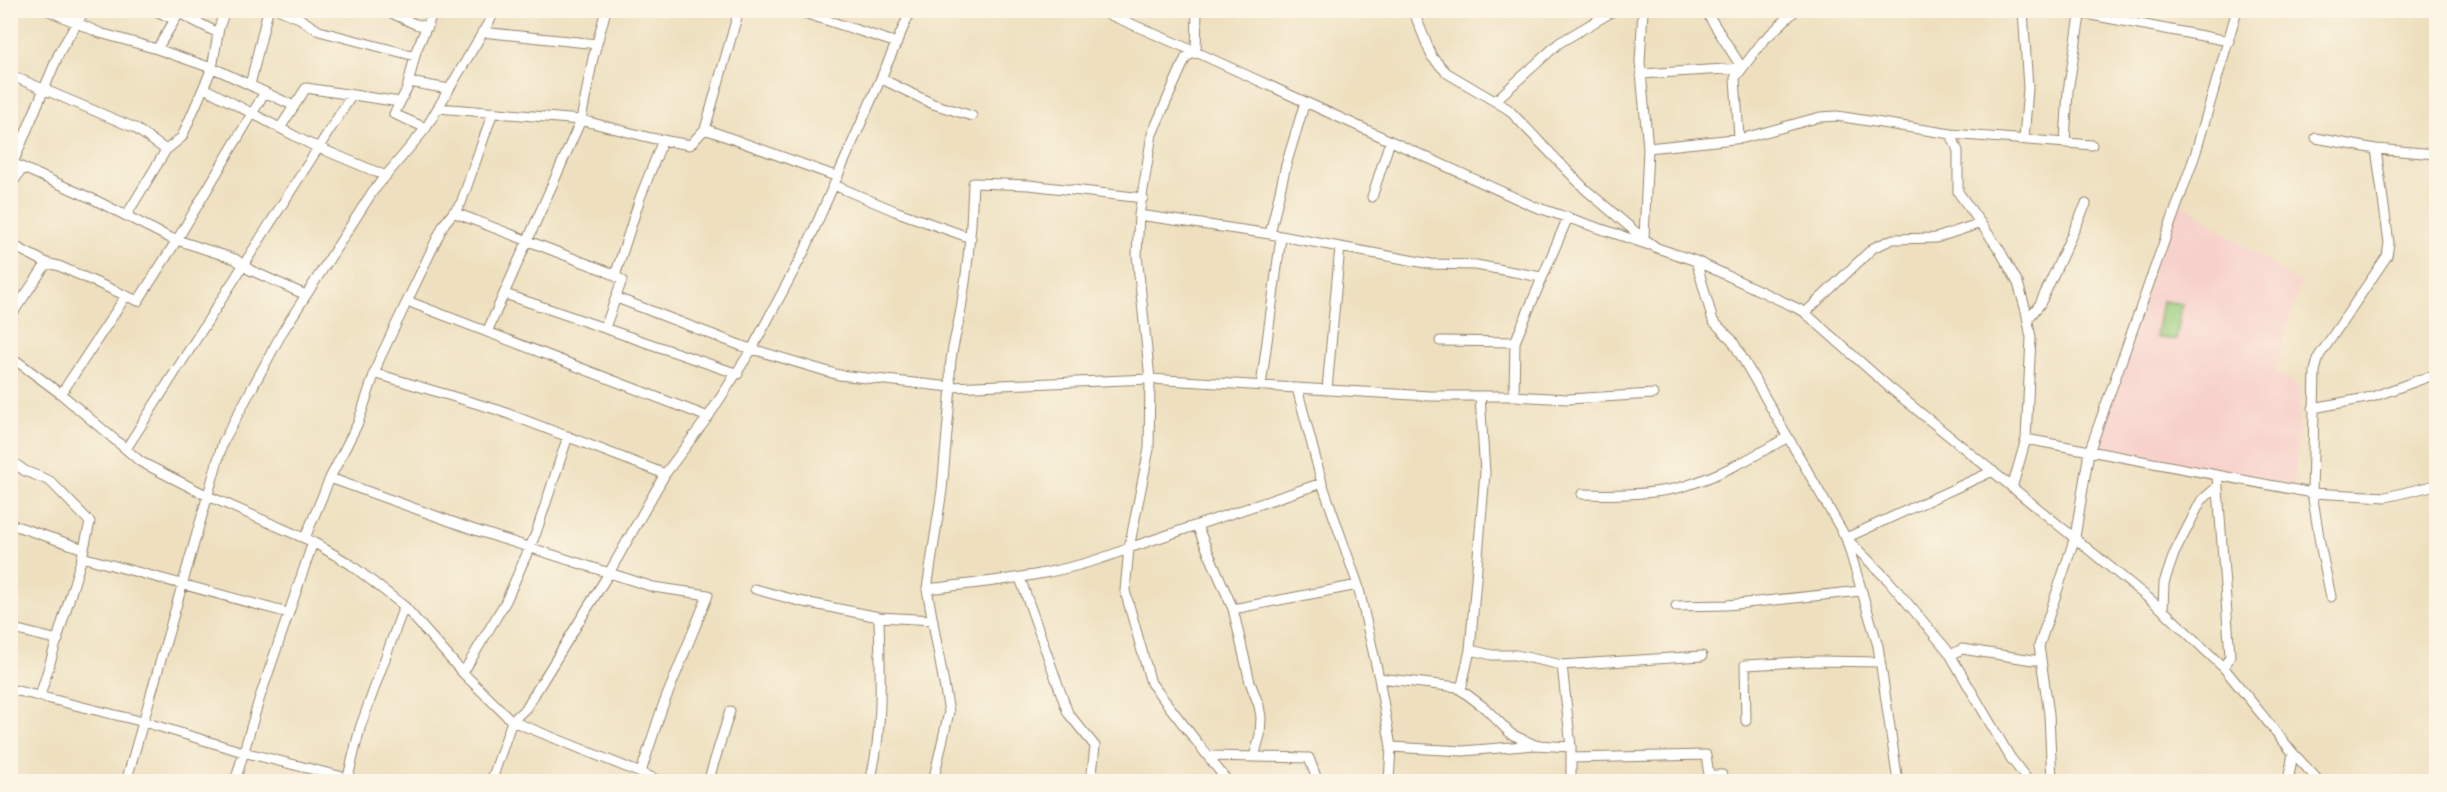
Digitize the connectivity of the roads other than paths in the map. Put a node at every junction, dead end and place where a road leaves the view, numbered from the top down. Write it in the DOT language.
graph roads {
  1 [pos="47,10"];
  2 [pos="85,10"];
  3 [pos="154,10"];
  4 [pos="225,10"];
  5 [pos="268,10"];
  6 [pos="280,10"];
  7 [pos="385,10"];
  8 [pos="434,10"];
  9 [pos="496,10"];
  10 [pos="606,10"];
  11 [pos="739,10"];
  12 [pos="795,10"];
  13 [pos="911,10"];
  14 [pos="1100,10"];
  15 [pos="1197,10"];
  16 [pos="1413,10"];
  17 [pos="1615,10"];
  18 [pos="1643,10"];
  19 [pos="1705,10"];
  20 [pos="1796,10"];
  21 [pos="2024,10"];
  22 [pos="2237,10"];
  23 [pos="2081,12"];
  24 [pos="178,14"];
  25 [pos="76,24"];
  26 [pos="428,27"];
  27 [pos="482,32"];
  28 [pos="218,33"];
  29 [pos="2229,41"];
  30 [pos="897,43"];
  31 [pos="597,44"];
  32 [pos="158,49"];
  33 [pos="1196,52"];
  34 [pos="415,56"];
  35 [pos="212,68"];
  36 [pos="1742,68"];
  37 [pos="1641,74"];
  38 [pos="10,75"];
  39 [pos="882,79"];
  40 [pos="409,82"];
  41 [pos="250,85"];
  42 [pos="204,88"];
  43 [pos="42,89"];
  44 [pos="449,89"];
  45 [pos="265,92"];
  46 [pos="352,95"];
  47 [pos="1495,101"];
  48 [pos="400,102"];
  49 [pos="1305,102"];
  50 [pos="294,106"];
  51 [pos="438,108"];
  52 [pos="252,112"];
  53 [pos="493,112"];
  54 [pos="972,116"];
  55 [pos="581,120"];
  56 [pos="280,128"];
  57 [pos="426,128"];
  58 [pos="705,129"];
  59 [pos="1951,134"];
  60 [pos="1739,137"];
  61 [pos="2316,138"];
  62 [pos="2024,139"];
  63 [pos="663,140"];
  64 [pos="1390,141"];
  65 [pos="2065,142"];
  66 [pos="2092,145"];
  67 [pos="319,146"];
  68 [pos="1648,148"];
  69 [pos="2376,149"];
  70 [pos="166,150"];
  71 [pos="2436,154"];
  72 [pos="12,163"];
  73 [pos="23,168"];
  74 [pos="386,176"];
  75 [pos="836,181"];
  76 [pos="10,186"];
  77 [pos="1372,196"];
  78 [pos="1143,198"];
  79 [pos="2086,204"];
  80 [pos="453,212"];
  81 [pos="1139,215"];
  82 [pos="126,216"];
  83 [pos="1568,217"];
  84 [pos="1981,224"];
  85 [pos="1270,234"];
  86 [pos="1281,237"];
  87 [pos="971,238"];
  88 [pos="1644,238"];
  89 [pos="177,240"];
  90 [pos="528,241"];
  91 [pos="14,245"];
  92 [pos="1340,247"];
  93 [pos="1657,248"];
  94 [pos="10,256"];
  95 [pos="1696,261"];
  96 [pos="46,263"];
  97 [pos="243,265"];
  98 [pos="615,276"];
  99 [pos="1541,277"];
  100 [pos="505,294"];
  101 [pos="306,295"];
  102 [pos="126,296"];
  103 [pos="617,298"];
  104 [pos="407,301"];
  105 [pos="1805,313"];
  106 [pos="10,317"];
  107 [pos="2028,319"];
  108 [pos="605,328"];
  109 [pos="486,332"];
  110 [pos="1440,341"];
  111 [pos="1515,342"];
  112 [pos="752,349"];
  113 [pos="10,356"];
  114 [pos="374,373"];
  115 [pos="738,374"];
  116 [pos="2436,374"];
  117 [pos="1150,379"];
  118 [pos="1261,386"];
  119 [pos="951,387"];
  120 [pos="1297,388"];
  121 [pos="1327,389"];
  122 [pos="1653,393"];
  123 [pos="61,394"];
  124 [pos="1514,396"];
  125 [pos="1480,397"];
  126 [pos="2313,408"];
  127 [pos="708,417"];
  128 [pos="568,436"];
  129 [pos="1788,437"];
  130 [pos="2026,439"];
  131 [pos="126,449"];
  132 [pos="2090,452"];
  133 [pos="10,460"];
  134 [pos="1993,471"];
  135 [pos="665,474"];
  136 [pos="2217,476"];
  137 [pos="330,478"];
  138 [pos="1322,483"];
  139 [pos="2436,485"];
  140 [pos="2218,486"];
  141 [pos="2012,488"];
  142 [pos="2312,493"];
  143 [pos="1582,494"];
  144 [pos="206,495"];
  145 [pos="10,524"];
  146 [pos="1197,526"];
  147 [pos="2075,537"];
  148 [pos="1846,538"];
  149 [pos="309,540"];
  150 [pos="530,547"];
  151 [pos="1129,548"];
  152 [pos="83,553"];
  153 [pos="609,573"];
  154 [pos="1020,578"];
  155 [pos="181,585"];
  156 [pos="1358,585"];
  157 [pos="755,589"];
  158 [pos="927,589"];
  159 [pos="1861,591"];
  160 [pos="2331,597"];
  161 [pos="404,606"];
  162 [pos="1676,606"];
  163 [pos="1233,609"];
  164 [pos="2163,610"];
  165 [pos="288,613"];
  166 [pos="879,617"];
  167 [pos="933,620"];
  168 [pos="10,628"];
  169 [pos="58,640"];
  170 [pos="1470,650"];
  171 [pos="1951,655"];
  172 [pos="1702,656"];
  173 [pos="2040,659"];
  174 [pos="1880,662"];
  175 [pos="1562,665"];
  176 [pos="2224,668"];
  177 [pos="463,673"];
  178 [pos="1379,678"];
  179 [pos="10,689"];
  180 [pos="1461,690"];
  181 [pos="40,696"];
  182 [pos="730,711"];
  183 [pos="512,721"];
  184 [pos="1746,721"];
  185 [pos="144,722"];
  186 [pos="1535,745"];
  187 [pos="1390,747"];
  188 [pos="1571,747"];
  189 [pos="243,752"];
  190 [pos="2293,753"];
  191 [pos="1210,756"];
  192 [pos="1254,757"];
  193 [pos="1571,758"];
  194 [pos="641,772"];
  195 [pos="348,777"];
  196 [pos="126,782"];
  197 [pos="235,782"];
  198 [pos="363,782"];
  199 [pos="491,782"];
  200 [pos="663,782"];
  201 [pos="708,782"];
  202 [pos="870,782"];
  203 [pos="933,782"];
  204 [pos="1091,782"];
  205 [pos="1228,782"];
  206 [pos="1318,782"];
  207 [pos="1389,782"];
  208 [pos="1571,782"];
  209 [pos="1724,782"];
  210 [pos="1898,782"];
  211 [pos="2029,782"];
  212 [pos="2052,782"];
  213 [pos="2288,782"];
  214 [pos="2320,782"];
  1 -- 25 [label="street"];
  2 -- 25 [label="street"];
  3 -- 24 [label="street"];
  4 -- 28 [label="street"];
  5 -- 41 [label="street"];
  6 -- 34 [label="street"];
  7 -- 26 [label="street"];
  8 -- 26 [label="street"];
  9 -- 27 [label="street"];
  10 -- 31 [label="street"];
  11 -- 58 [label="street"];
  12 -- 30 [label="street"];
  13 -- 30 [label="street"];
  14 -- 33 [label="street"];
  15 -- 33 [label="street"];
  16 -- 47 [label="street"];
  17 -- 47 [label="street"];
  18 -- 37 [label="street"];
  19 -- 36 [label="street"];
  20 -- 36 [label="street"];
  21 -- 62 [label="street"];
  22 -- 29 [label="street"];
  23 -- 29 [label="street"];
  23 -- 65 [label="street"];
  24 -- 28 [label="street"];
  24 -- 32 [label="street"];
  25 -- 32 [label="street"];
  25 -- 43 [label="street"];
  26 -- 34 [label="street"];
  27 -- 31 [label="street"];
  27 -- 44 [label="street"];
  28 -- 35 [label="street"];
  29 -- 132 [label="street"];
  30 -- 39 [label="street"];
  31 -- 55 [label="street"];
  32 -- 35 [label="street"];
  33 -- 49 [label="street"];
  33 -- 78 [label="street"];
  34 -- 40 [label="street"];
  35 -- 41 [label="street"];
  35 -- 42 [label="street"];
  36 -- 37 [label="street"];
  36 -- 60 [label="street"];
  37 -- 68 [label="street"];
  38 -- 43 [label="street"];
  39 -- 54 [label="street"];
  39 -- 75 [label="street"];
  40 -- 44 [label="street"];
  40 -- 48 [label="street"];
  41 -- 45 [label="street"];
  42 -- 52 [label="street"];
  42 -- 70 [label="street"];
  43 -- 70 [label="street"];
  43 -- 72 [label="street"];
  44 -- 51 [label="street"];
  45 -- 50 [label="street"];
  45 -- 52 [label="street"];
  46 -- 48 [label="street"];
  46 -- 50 [label="street"];
  46 -- 67 [label="street"];
  47 -- 88 [label="street"];
  48 -- 57 [label="street"];
  49 -- 64 [label="street"];
  49 -- 85 [label="street"];
  50 -- 56 [label="street"];
  51 -- 53 [label="street"];
  51 -- 57 [label="street"];
  52 -- 56 [label="street"];
  52 -- 89 [label="street"];
  53 -- 55 [label="street"];
  53 -- 80 [label="street"];
  55 -- 63 [label="street"];
  55 -- 90 [label="street"];
  56 -- 67 [label="street"];
  57 -- 74 [label="street"];
  58 -- 63 [label="street"];
  58 -- 75 [label="street"];
  59 -- 60 [label="street"];
  59 -- 62 [label="street"];
  59 -- 84 [label="street"];
  60 -- 68 [label="street"];
  61 -- 69 [label="street"];
  62 -- 65 [label="street"];
  63 -- 98 [label="street"];
  64 -- 77 [label="street"];
  64 -- 83 [label="street"];
  65 -- 66 [label="street"];
  67 -- 74 [label="street"];
  67 -- 97 [label="street"];
  68 -- 88 [label="street"];
  69 -- 71 [label="street"];
  69 -- 126 [label="street"];
  70 -- 82 [label="street"];
  72 -- 73 [label="street"];
  73 -- 76 [label="street"];
  73 -- 82 [label="street"];
  74 -- 101 [label="street"];
  75 -- 87 [label="street"];
  75 -- 112 [label="street"];
  78 -- 81 [label="street"];
  78 -- 87 [label="street"];
  79 -- 107 [label="street"];
  80 -- 90 [label="street"];
  80 -- 104 [label="street"];
  81 -- 85 [label="street"];
  81 -- 117 [label="street"];
  82 -- 89 [label="street"];
  83 -- 93 [label="street"];
  83 -- 99 [label="street"];
  84 -- 105 [label="street"];
  84 -- 107 [label="street"];
  85 -- 86 [label="street"];
  86 -- 92 [label="street"];
  86 -- 118 [label="street"];
  87 -- 119 [label="street"];
  88 -- 93 [label="street"];
  89 -- 97 [label="street"];
  89 -- 102 [label="street"];
  90 -- 98 [label="street"];
  90 -- 100 [label="street"];
  91 -- 94 [label="street"];
  91 -- 96 [label="street"];
  92 -- 99 [label="street"];
  92 -- 121 [label="street"];
  93 -- 95 [label="street"];
  95 -- 105 [label="street"];
  95 -- 129 [label="street"];
  96 -- 102 [label="street"];
  96 -- 106 [label="street"];
  97 -- 101 [label="street"];
  97 -- 131 [label="street"];
  98 -- 103 [label="street"];
  99 -- 111 [label="street"];
  100 -- 108 [label="street"];
  100 -- 109 [label="street"];
  101 -- 144 [label="street"];
  102 -- 123 [label="street"];
  103 -- 108 [label="street"];
  103 -- 112 [label="street"];
  104 -- 109 [label="street"];
  104 -- 114 [label="street"];
  105 -- 134 [label="street"];
  107 -- 130 [label="street"];
  108 -- 115 [label="street"];
  109 -- 127 [label="street"];
  110 -- 111 [label="street"];
  111 -- 124 [label="street"];
  112 -- 115 [label="street"];
  112 -- 119 [label="street"];
  113 -- 123 [label="street"];
  114 -- 128 [label="street"];
  114 -- 137 [label="street"];
  115 -- 127 [label="street"];
  116 -- 126 [label="street"];
  117 -- 118 [label="street"];
  117 -- 119 [label="street"];
  117 -- 151 [label="street"];
  118 -- 120 [label="street"];
  119 -- 158 [label="street"];
  120 -- 121 [label="street"];
  120 -- 138 [label="street"];
  121 -- 125 [label="street"];
  122 -- 124 [label="street"];
  123 -- 131 [label="street"];
  124 -- 125 [label="street"];
  125 -- 170 [label="street"];
  126 -- 142 [label="street"];
  127 -- 135 [label="street"];
  128 -- 135 [label="street"];
  128 -- 150 [label="street"];
  129 -- 143 [label="street"];
  129 -- 148 [label="street"];
  130 -- 132 [label="street"];
  130 -- 141 [label="street"];
  131 -- 144 [label="street"];
  132 -- 136 [label="street"];
  132 -- 147 [label="street"];
  133 -- 152 [label="street"];
  134 -- 141 [label="street"];
  134 -- 148 [label="street"];
  135 -- 153 [label="street"];
  136 -- 140 [label="street"];
  136 -- 142 [label="street"];
  137 -- 149 [label="street"];
  137 -- 150 [label="street"];
  138 -- 146 [label="street"];
  138 -- 156 [label="street"];
  139 -- 142 [label="street"];
  140 -- 164 [label="street"];
  140 -- 176 [label="street"];
  141 -- 147 [label="street"];
  142 -- 160 [label="street"];
  144 -- 149 [label="street"];
  144 -- 155 [label="street"];
  145 -- 152 [label="street"];
  146 -- 151 [label="street"];
  146 -- 163 [label="street"];
  147 -- 164 [label="street"];
  147 -- 173 [label="street"];
  148 -- 159 [label="street"];
  148 -- 171 [label="street"];
  149 -- 161 [label="street"];
  149 -- 165 [label="street"];
  150 -- 153 [label="street"];
  150 -- 177 [label="street"];
  151 -- 154 [label="street"];
  151 -- 191 [label="street"];
  152 -- 155 [label="street"];
  152 -- 169 [label="street"];
  153 -- 183 [label="street"];
  153 -- 194 [label="street"];
  154 -- 158 [label="street"];
  154 -- 204 [label="street"];
  155 -- 165 [label="street"];
  155 -- 185 [label="street"];
  156 -- 163 [label="street"];
  156 -- 178 [label="street"];
  157 -- 166 [label="street"];
  158 -- 167 [label="street"];
  159 -- 162 [label="street"];
  159 -- 174 [label="street"];
  161 -- 177 [label="street"];
  161 -- 195 [label="street"];
  163 -- 192 [label="street"];
  164 -- 176 [label="street"];
  165 -- 189 [label="street"];
  166 -- 167 [label="street"];
  166 -- 202 [label="street"];
  167 -- 203 [label="street"];
  168 -- 169 [label="street"];
  169 -- 181 [label="street"];
  170 -- 175 [label="street"];
  170 -- 180 [label="street"];
  171 -- 173 [label="street"];
  171 -- 211 [label="street"];
  172 -- 175 [label="street"];
  173 -- 212 [label="street"];
  174 -- 184 [label="street"];
  174 -- 210 [label="street"];
  175 -- 188 [label="street"];
  176 -- 190 [label="street"];
  177 -- 183 [label="street"];
  178 -- 180 [label="street"];
  178 -- 187 [label="street"];
  179 -- 181 [label="street"];
  180 -- 186 [label="street"];
  181 -- 185 [label="street"];
  182 -- 201 [label="street"];
  183 -- 194 [label="street"];
  183 -- 199 [label="street"];
  185 -- 189 [label="street"];
  185 -- 196 [label="street"];
  186 -- 187 [label="street"];
  186 -- 188 [label="street"];
  187 -- 207 [label="street"];
  188 -- 193 [label="street"];
  189 -- 195 [label="street"];
  189 -- 197 [label="street"];
  190 -- 213 [label="street"];
  190 -- 214 [label="street"];
  191 -- 192 [label="street"];
  191 -- 205 [label="street"];
  192 -- 206 [label="street"];
  193 -- 208 [label="street"];
  193 -- 209 [label="street"];
  194 -- 200 [label="street"];
  195 -- 198 [label="street"];
}
